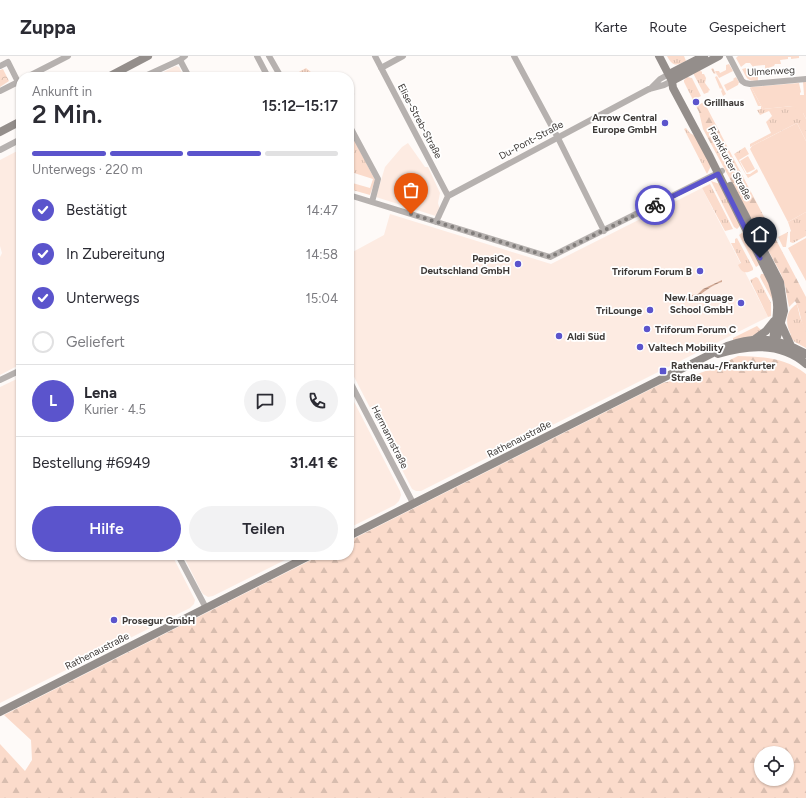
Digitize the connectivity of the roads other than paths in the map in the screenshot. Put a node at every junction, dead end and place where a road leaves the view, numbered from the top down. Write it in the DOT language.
graph roads {
  1 [pos="68,56"];
  2 [pos="152,56"];
  3 [pos="257,56"];
  4 [pos="269,56"];
  5 [pos="375,56"];
  6 [pos="403,56"];
  7 [pos="514,56"];
  8 [pos="659,56"];
  9 [pos="704,56"];
  10 [pos="719,56"];
  11 [pos="729,56"];
  12 [pos="144,58"];
  13 [pos="183,58"];
  14 [pos="6,59"];
  15 [pos="0,66"];
  16 [pos="381,68"];
  17 [pos="37,72"];
  18 [pos="117,72"];
  19 [pos="155,72"];
  20 [pos="187,72"];
  21 [pos="265,72"];
  22 [pos="278,72"];
  23 [pos="16,75"];
  24 [pos="670,77"];
  25 [pos="806,79"];
  26 [pos="16,83"];
  27 [pos="0,91"];
  28 [pos="16,124"];
  29 [pos="0,132"];
  30 [pos="354,134"];
  31 [pos="558,138"];
  32 [pos="16,142"];
  33 [pos="0,150"];
  34 [pos="720,172"];
  35 [pos="448,196"];
  36 [pos="354,197"];
  37 [pos="358,198"];
  38 [pos="354,199"];
  39 [pos="372,202"];
  40 [pos="436,222"];
  41 [pos="604,231"];
  42 [pos="779,321"];
  43 [pos="755,339"];
  44 [pos="774,343"];
  45 [pos="791,346"];
  46 [pos="806,354"];
  47 [pos="699,360"];
  48 [pos="806,364"];
  49 [pos="16,372"];
  50 [pos="0,380"];
  51 [pos="354,390"];
  52 [pos="413,503"];
  53 [pos="354,533"];
  54 [pos="181,560"];
  55 [pos="301,560"];
  56 [pos="206,608"];
  57 [pos="0,712"];
  1 -- 17 [label="street"];
  2 -- 12 [label="street"];
  3 -- 21 [label="street"];
  4 -- 22 [label="street"];
  5 -- 16 [label="street, Elise-Streb-Straße"];
  6 -- 16 [label="street"];
  7 -- 31 [label="street"];
  8 -- 24 [label="street, Frankfurter Straße"];
  9 -- 24 [label="street"];
  10 -- 24 [label="street"];
  11 -- 25 [label="street, Ulmenweg"];
  12 -- 18 [label="street"];
  13 -- 19 [label="street"];
  13 -- 20 [label="street"];
  14 -- 15 [label="street"];
  14 -- 23 [label="street"];
  16 -- 35 [label="street, Elise-Streb-Straße"];
  24 -- 31 [label="street, Du-Pont-Straße"];
  24 -- 34 [label="street, Frankfurter Straße"];
  26 -- 27 [label="street"];
  28 -- 29 [label="street"];
  30 -- 39 [label="street"];
  31 -- 35 [label="street, Du-Pont-Straße"];
  31 -- 41 [label="street"];
  32 -- 33 [label="street"];
  34 -- 41 [label="street"];
  34 -- 42 [label="street, Frankfurter Straße"];
  35 -- 40 [label="street"];
  36 -- 37 [label="street"];
  37 -- 38 [label="street"];
  37 -- 39 [label="street"];
  39 -- 40 [label="street"];
  40 -- 41 [label="street"];
  42 -- 43 [label="street"];
  42 -- 44 [label="street, Frankfurter Straße"];
  42 -- 45 [label="street"];
  43 -- 44 [label="street, Rathenaustraße"];
  43 -- 47 [label="street, Rathenaustraße"];
  44 -- 45 [label="street, Rathenaustraße"];
  44 -- 47 [label="street, Rathenaustraße"];
  44 -- 48 [label="street"];
  45 -- 46 [label="street"];
  47 -- 52 [label="street, Rathenaustraße"];
  49 -- 50 [label="street"];
  51 -- 52 [label="street, Hermannstraße"];
  52 -- 53 [label="street, Rathenaustraße"];
  54 -- 56 [label="street"];
  55 -- 56 [label="street, Rathenaustraße"];
  56 -- 57 [label="street, Rathenaustraße"];
}
